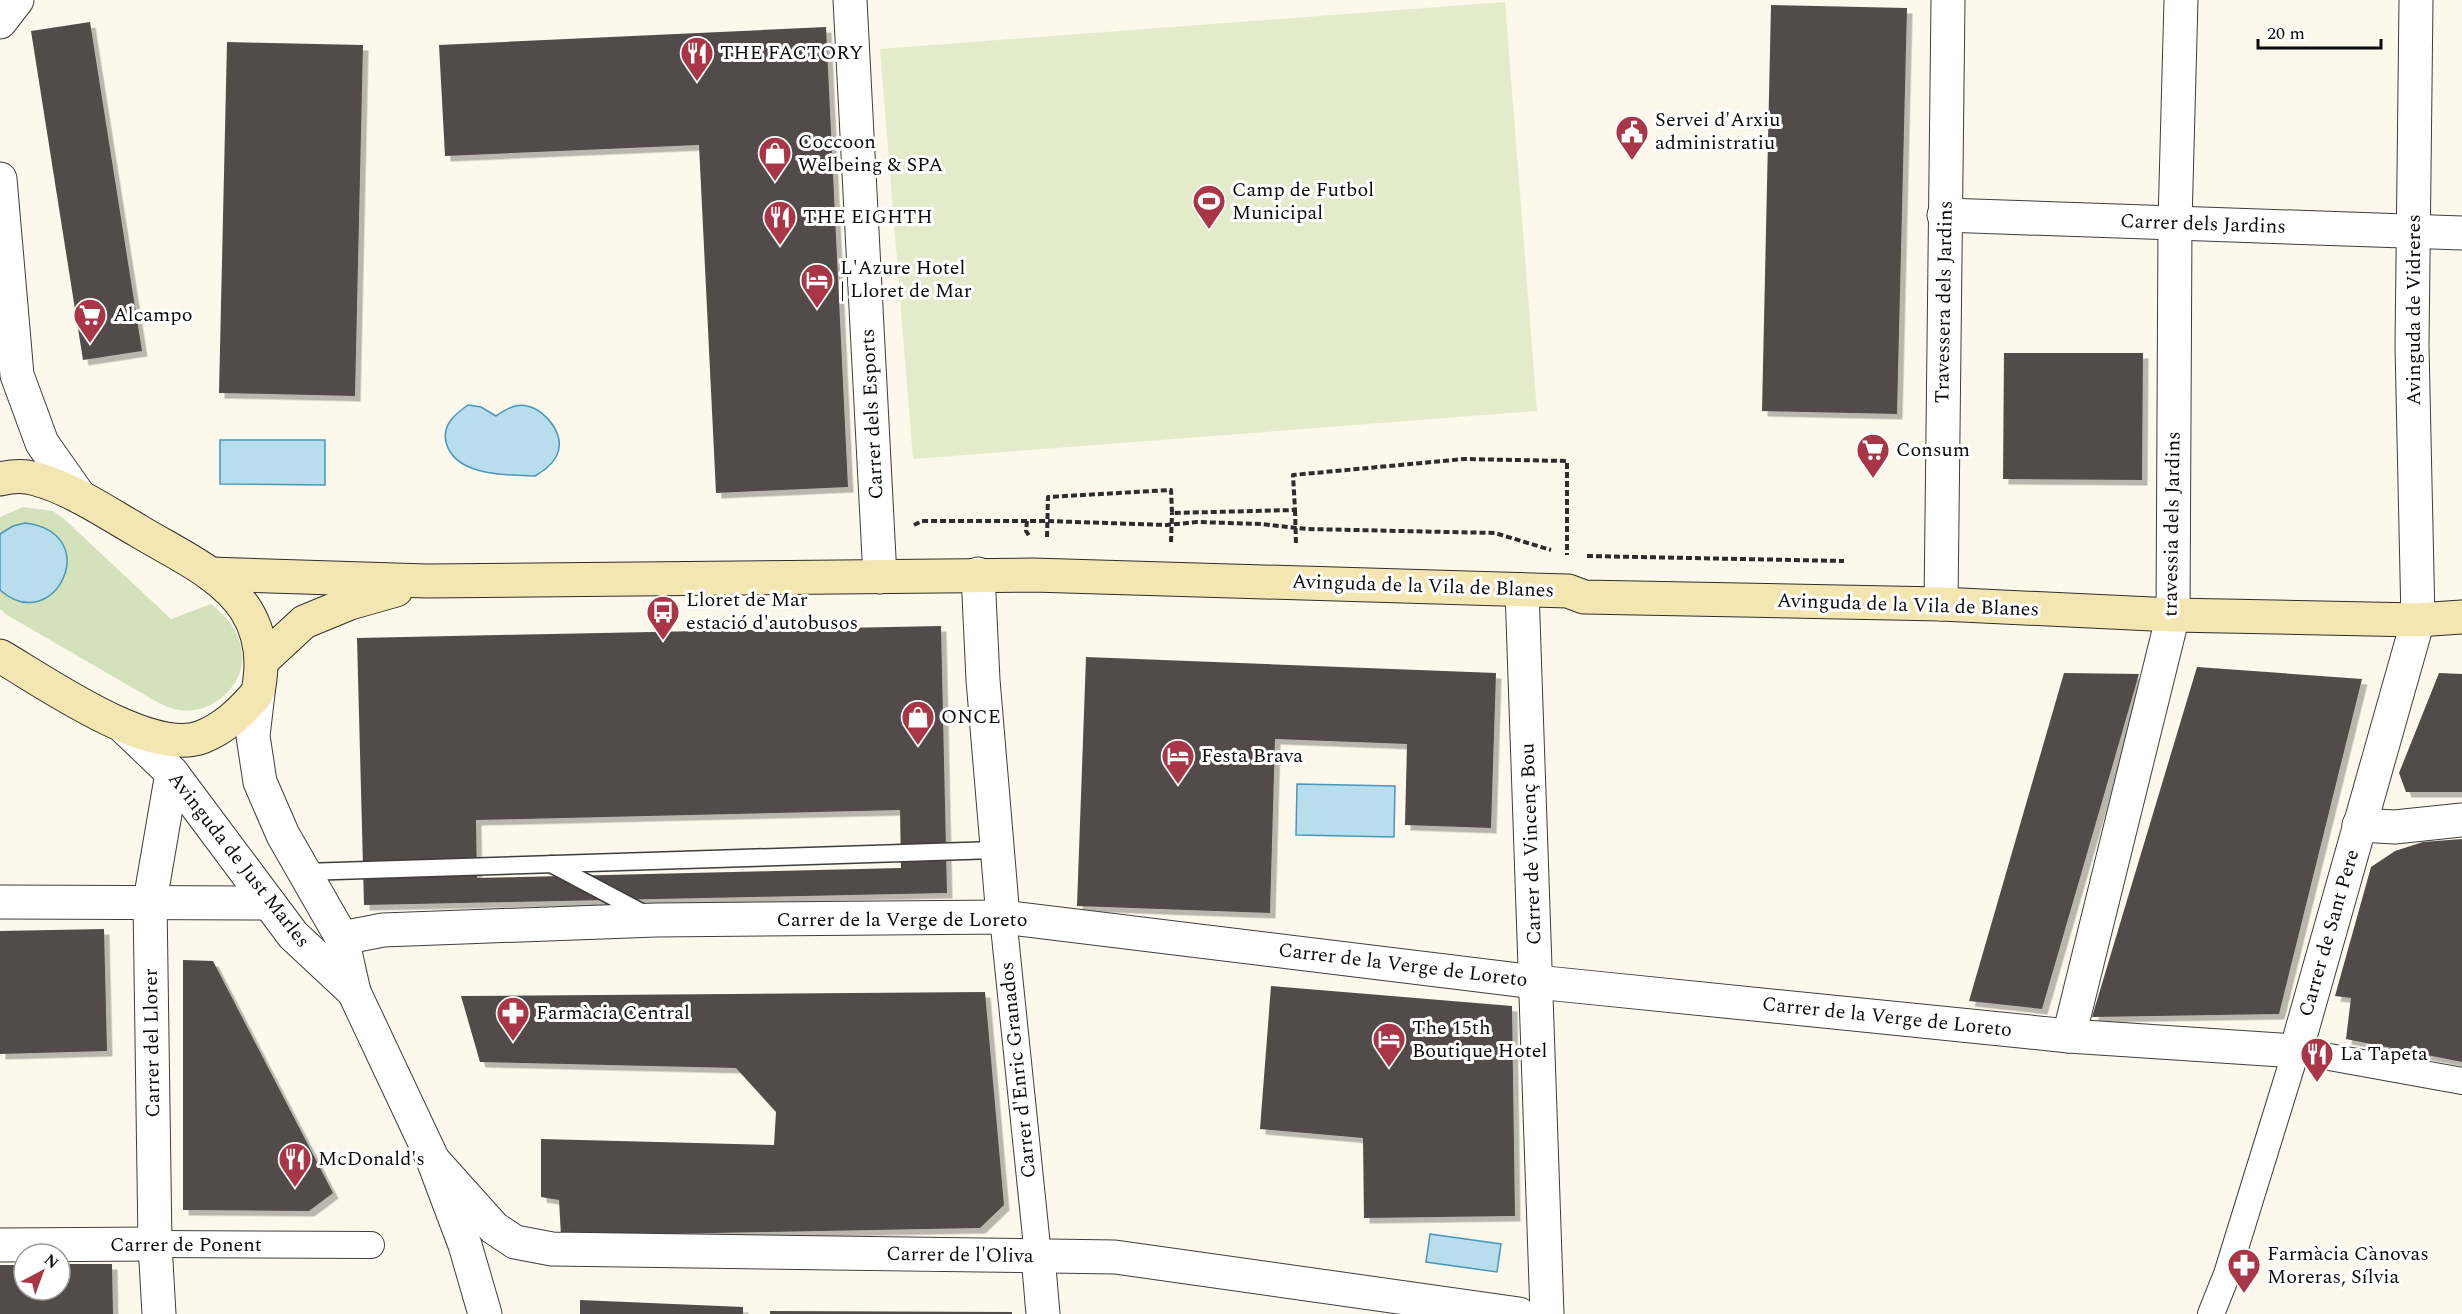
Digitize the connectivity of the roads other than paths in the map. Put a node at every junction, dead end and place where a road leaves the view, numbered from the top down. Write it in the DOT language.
graph roads {
  1 [pos="17,0"];
  2 [pos="850,0"];
  3 [pos="1948,0"];
  4 [pos="2181,0"];
  5 [pos="2416,0"];
  6 [pos="0,22"];
  7 [pos="0,178"];
  8 [pos="1944,215"];
  9 [pos="2175,222"];
  10 [pos="2413,232"];
  11 [pos="2462,233"];
  12 [pos="0,479"];
  13 [pos="80,497"];
  14 [pos="210,574"];
  15 [pos="978,574"];
  16 [pos="880,577"];
  17 [pos="427,581"];
  18 [pos="1522,590"];
  19 [pos="1941,604"];
  20 [pos="2173,615"];
  21 [pos="2462,617"];
  22 [pos="2418,620"];
  23 [pos="0,656"];
  24 [pos="262,661"];
  25 [pos="258,693"];
  26 [pos="125,728"];
  27 [pos="172,773"];
  28 [pos="2462,820"];
  29 [pos="2359,825"];
  30 [pos="996,850"];
  31 [pos="550,864"];
  32 [pos="304,872"];
  33 [pos="150,901"];
  34 [pos="0,902"];
  35 [pos="269,903"];
  36 [pos="1003,916"];
  37 [pos="656,920"];
  38 [pos="342,938"];
  39 [pos="1536,982"];
  40 [pos="354,992"];
  41 [pos="2069,1036"];
  42 [pos="2296,1051"];
  43 [pos="2462,1081"];
  44 [pos="433,1160"];
  45 [pos="155,1244"];
  46 [pos="0,1245"];
  47 [pos="371,1245"];
  48 [pos="1038,1256"];
  49 [pos="159,1314"];
  50 [pos="485,1314"];
  51 [pos="1043,1314"];
  52 [pos="1519,1314"];
  53 [pos="1547,1314"];
  54 [pos="2211,1314"];
  1 -- 6 [label="street"];
  2 -- 16 [label="street, Carrer dels Esports"];
  3 -- 8 [label="street, Travessera dels Jardins"];
  4 -- 9 [label="street, travessia dels Jardins"];
  5 -- 10 [label="street, Avinguda de Vidreres"];
  7 -- 13 [label="street"];
  8 -- 9 [label="street, Carrer dels Jardins"];
  8 -- 19 [label="street, Travessera dels Jardins"];
  9 -- 10 [label="street, Carrer dels Jardins"];
  9 -- 20 [label="street, travessia dels Jardins"];
  10 -- 11 [label="street, Carrer dels Jardins"];
  10 -- 22 [label="street, Avinguda de Vidreres"];
  12 -- 13 [label="main road"];
  13 -- 14 [label="main road"];
  14 -- 17 [label="main road, Avinguda de la Vila de Blanes"];
  14 -- 24 [label="main road"];
  15 -- 16 [label="main road, Avinguda de la Vila de Blanes"];
  15 -- 18 [label="main road, Avinguda de la Vila de Blanes"];
  15 -- 30 [label="street, Carrer d'Enric Granados"];
  16 -- 17 [label="main road, Avinguda de la Vila de Blanes"];
  17 -- 24 [label="main road, Avinguda de la Vila de Blanes"];
  18 -- 19 [label="main road, Avinguda de la Vila de Blanes"];
  18 -- 39 [label="street, Carrer de Vincenç Bou"];
  19 -- 20 [label="main road, Avinguda de la Vila de Blanes"];
  20 -- 22 [label="main road, Avinguda de la Vila de Blanes"];
  20 -- 41 [label="street, travessia dels Jardins"];
  21 -- 22 [label="main road, Avinguda de la Vila de Blanes"];
  22 -- 29 [label="street, Carrer de Sant Pere"];
  23 -- 26 [label="main road"];
  24 -- 25 [label="main road"];
  25 -- 26 [label="main road"];
  25 -- 32 [label="street, Avinguda de Just Marles"];
  26 -- 27 [label="street, Avinguda de Just Marles"];
  27 -- 33 [label="street, Carrer del Llorer"];
  27 -- 35 [label="street, Avinguda de Just Marles"];
  28 -- 29 [label="street"];
  29 -- 42 [label="street, Carrer de Sant Pere"];
  30 -- 31 [label="lane"];
  30 -- 36 [label="street, Carrer d'Enric Granados"];
  31 -- 32 [label="lane"];
  31 -- 37 [label="lane"];
  32 -- 38 [label="street, Avinguda de Just Marles"];
  33 -- 34 [label="street"];
  33 -- 35 [label="street"];
  33 -- 45 [label="street, Carrer del Llorer"];
  35 -- 40 [label="street, Avinguda de Just Marles"];
  36 -- 37 [label="street, Carrer de la Verge de Loreto"];
  36 -- 39 [label="street, Carrer de la Verge de Loreto"];
  36 -- 48 [label="street, Carrer d'Enric Granados"];
  37 -- 38 [label="street, Carrer de la Verge de Loreto"];
  38 -- 40 [label="street, Avinguda de Just Marles"];
  39 -- 41 [label="street, Carrer de la Verge de Loreto"];
  39 -- 53 [label="street, Carrer de Vincenç Bou"];
  40 -- 44 [label="street, Avinguda de Just Marles"];
  41 -- 42 [label="street, Carrer de la Verge de Loreto"];
  42 -- 43 [label="street, Carrer de la Verge de Loreto"];
  42 -- 54 [label="street, Carrer de Sant Pere"];
  44 -- 48 [label="street, Carrer de l'Oliva"];
  44 -- 50 [label="street, Avinguda de Just Marles"];
  45 -- 46 [label="street, Carrer de Ponent"];
  45 -- 47 [label="street, Carrer de Ponent"];
  45 -- 49 [label="street, Carrer del Llorer"];
  48 -- 51 [label="street, Carrer d'Enric Granados"];
  48 -- 52 [label="street, Carrer de l'Oliva"];
}
